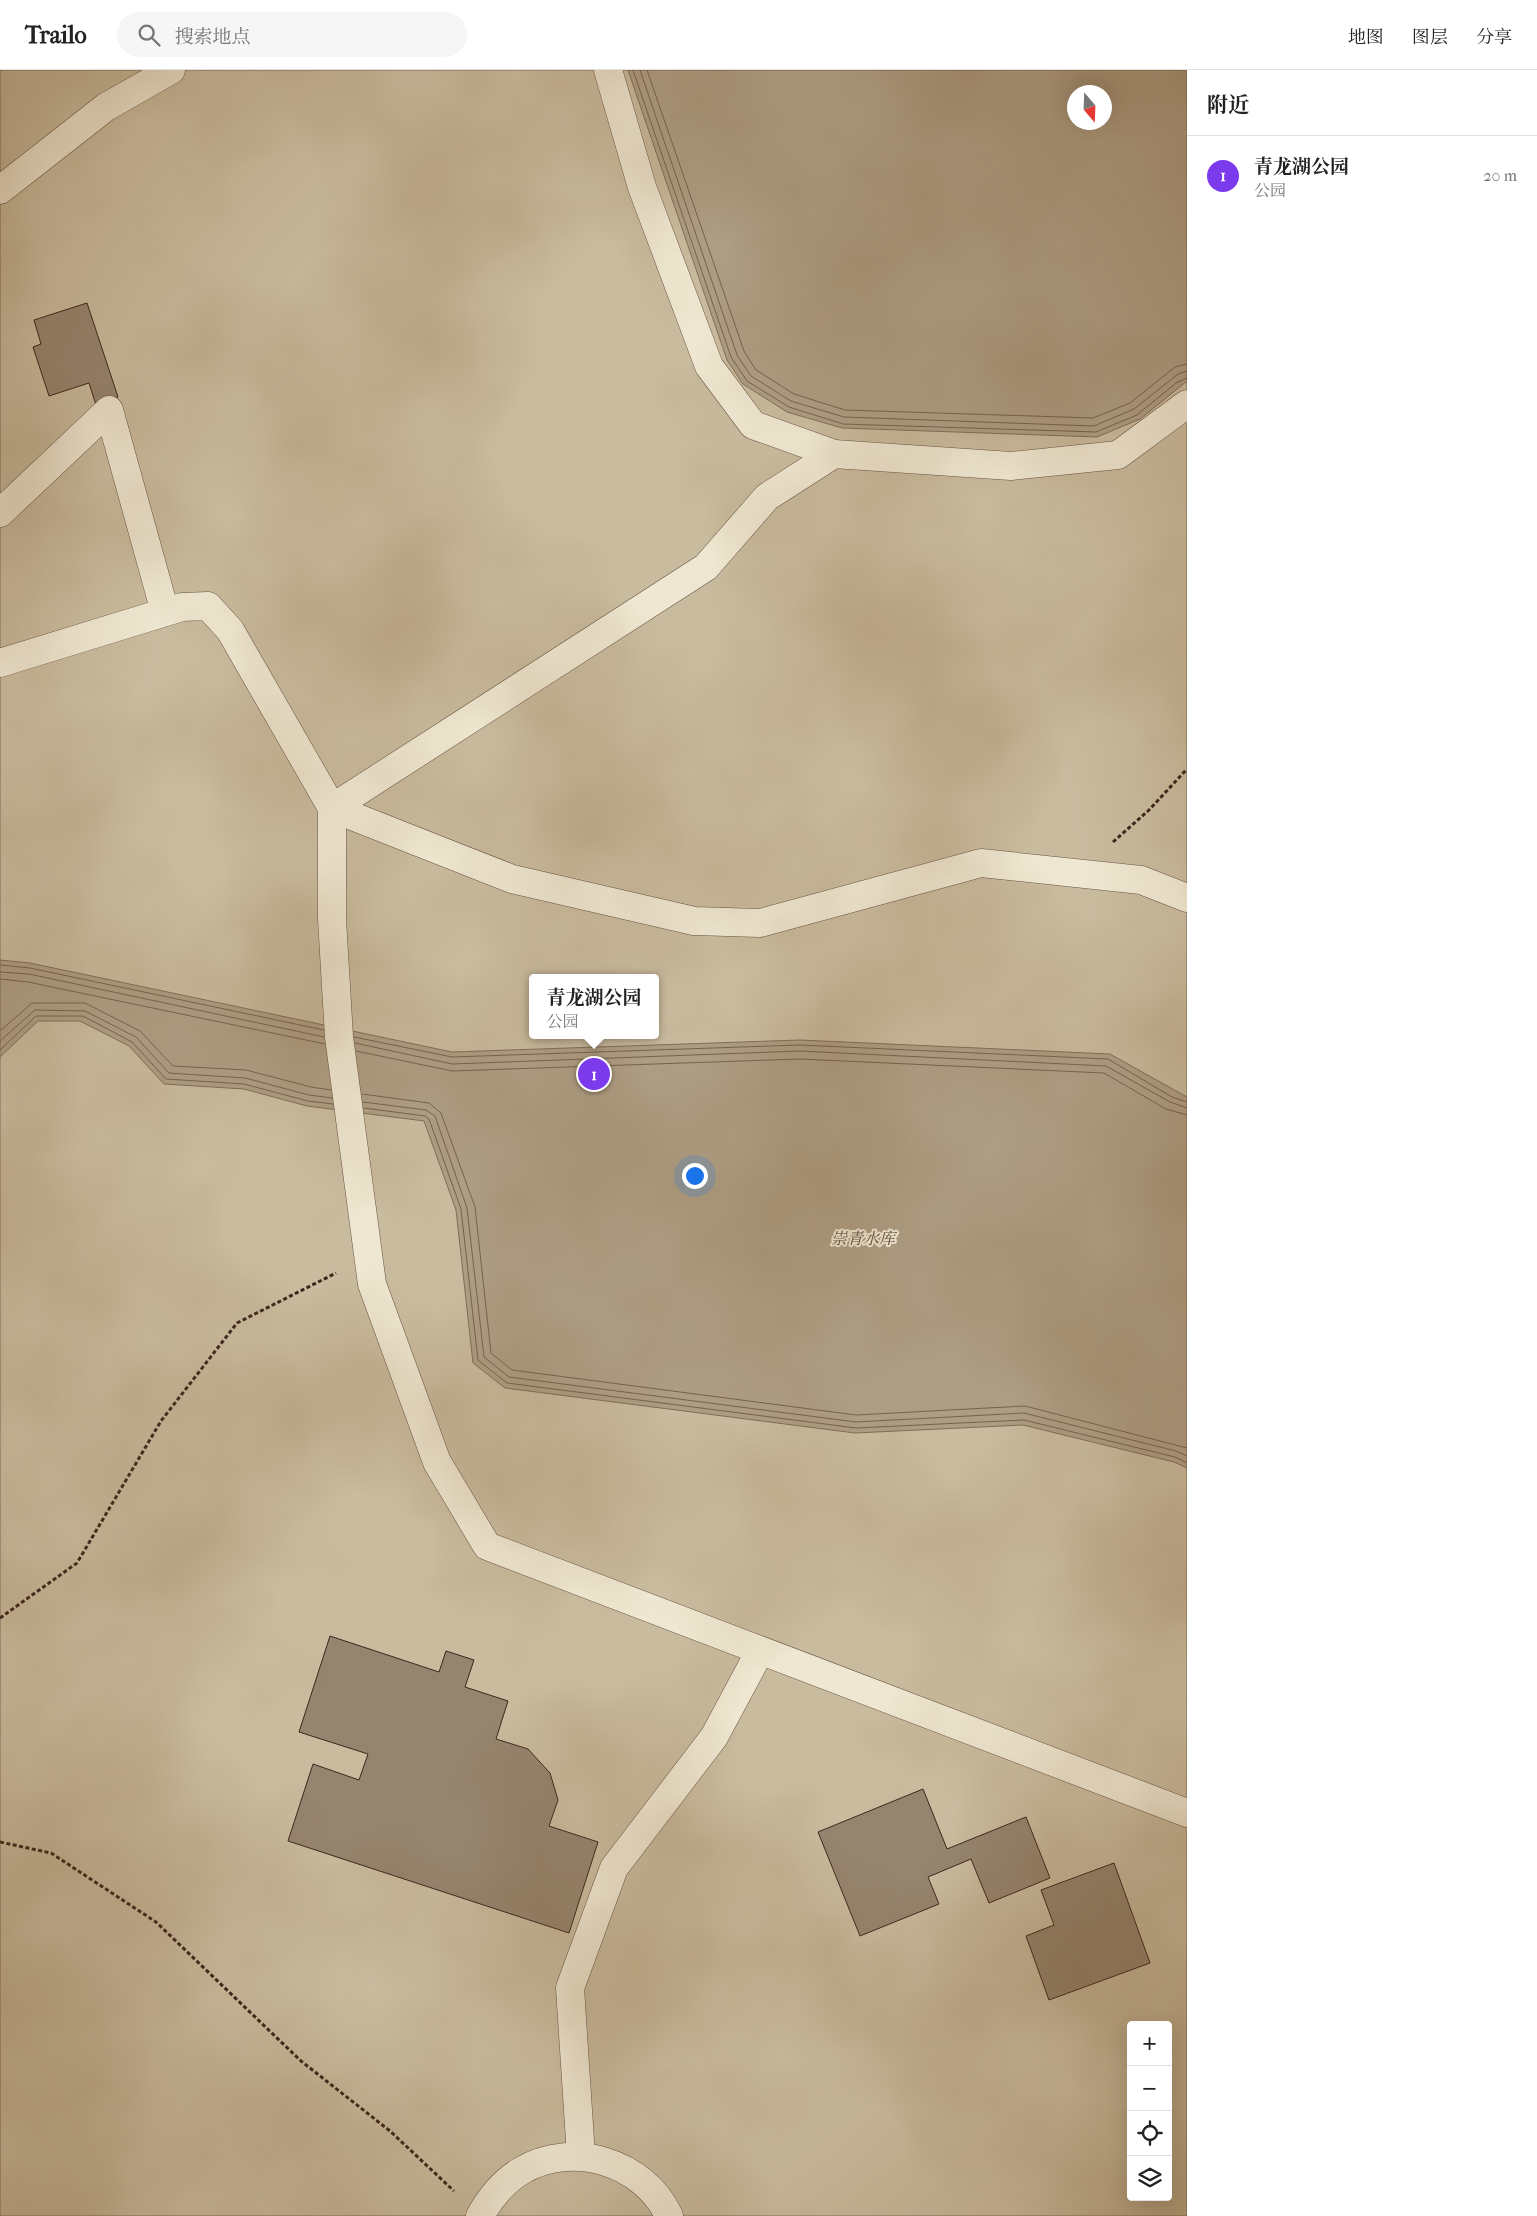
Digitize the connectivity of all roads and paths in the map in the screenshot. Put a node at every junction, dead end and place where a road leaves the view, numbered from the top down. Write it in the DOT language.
graph roads {
  1 [pos="171,70"];
  2 [pos="608,70"];
  3 [pos="0,190"];
  4 [pos="1187,404"];
  5 [pos="834,454"];
  6 [pos="0,513"];
  7 [pos="166,612"];
  8 [pos="0,663"];
  9 [pos="1187,769"];
  10 [pos="332,808"];
  11 [pos="1078,873"];
  12 [pos="1187,898"];
  13 [pos="369,1256"];
  14 [pos="0,1618"];
  15 [pos="760,1651"];
  16 [pos="1187,1813"];
  17 [pos="0,1842"];
  18 [pos="581,2156"];
  19 [pos="480,2216"];
  20 [pos="668,2216"];
  1 -- 3 [label="street"];
  2 -- 5 [label="street"];
  4 -- 5 [label="street"];
  5 -- 10 [label="street"];
  6 -- 7 [label="street"];
  7 -- 8 [label="street"];
  7 -- 10 [label="street"];
  9 -- 11 [label="path"];
  10 -- 11 [label="street"];
  10 -- 13 [label="street"];
  11 -- 12 [label="street"];
  13 -- 14 [label="path"];
  13 -- 15 [label="street"];
  15 -- 16 [label="street"];
  15 -- 18 [label="street"];
  17 -- 19 [label="path"];
  18 -- 19 [label="street"];
  18 -- 20 [label="street"];
}
